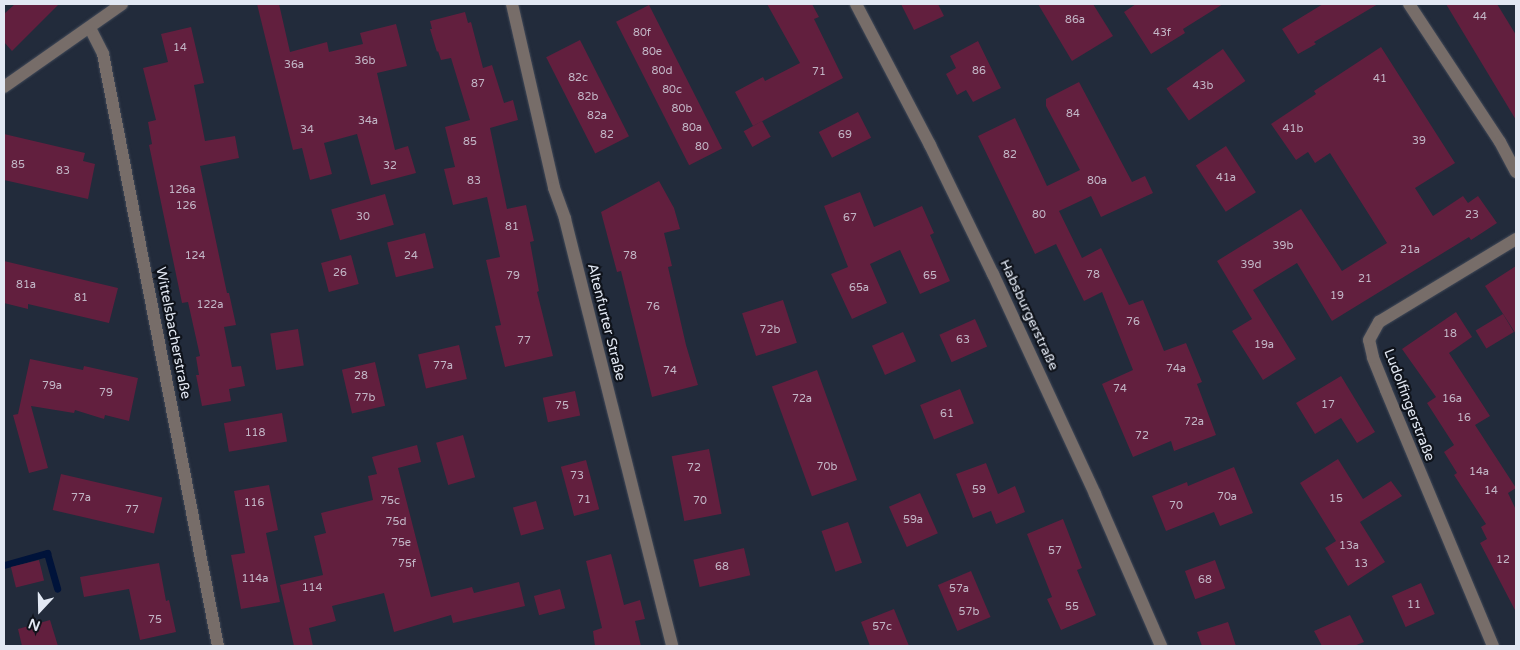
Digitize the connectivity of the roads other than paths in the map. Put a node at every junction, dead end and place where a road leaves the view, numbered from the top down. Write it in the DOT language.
graph roads {
  1 [pos="122,4"];
  2 [pos="512,4"];
  3 [pos="856,4"];
  4 [pos="1409,4"];
  5 [pos="90,28"];
  6 [pos="4,87"];
  7 [pos="1516,172"];
  8 [pos="1516,239"];
  9 [pos="218,646"];
  10 [pos="672,646"];
  11 [pos="1161,646"];
  12 [pos="1493,646"];
  1 -- 5 [label="street"];
  2 -- 10 [label="street, Altenfurter Straße"];
  3 -- 11 [label="street, Habsburgerstraße"];
  4 -- 7 [label="street"];
  5 -- 6 [label="street"];
  5 -- 9 [label="street, Wittelsbacherstraße"];
  8 -- 12 [label="street, Ludolfingerstraße"];
}
